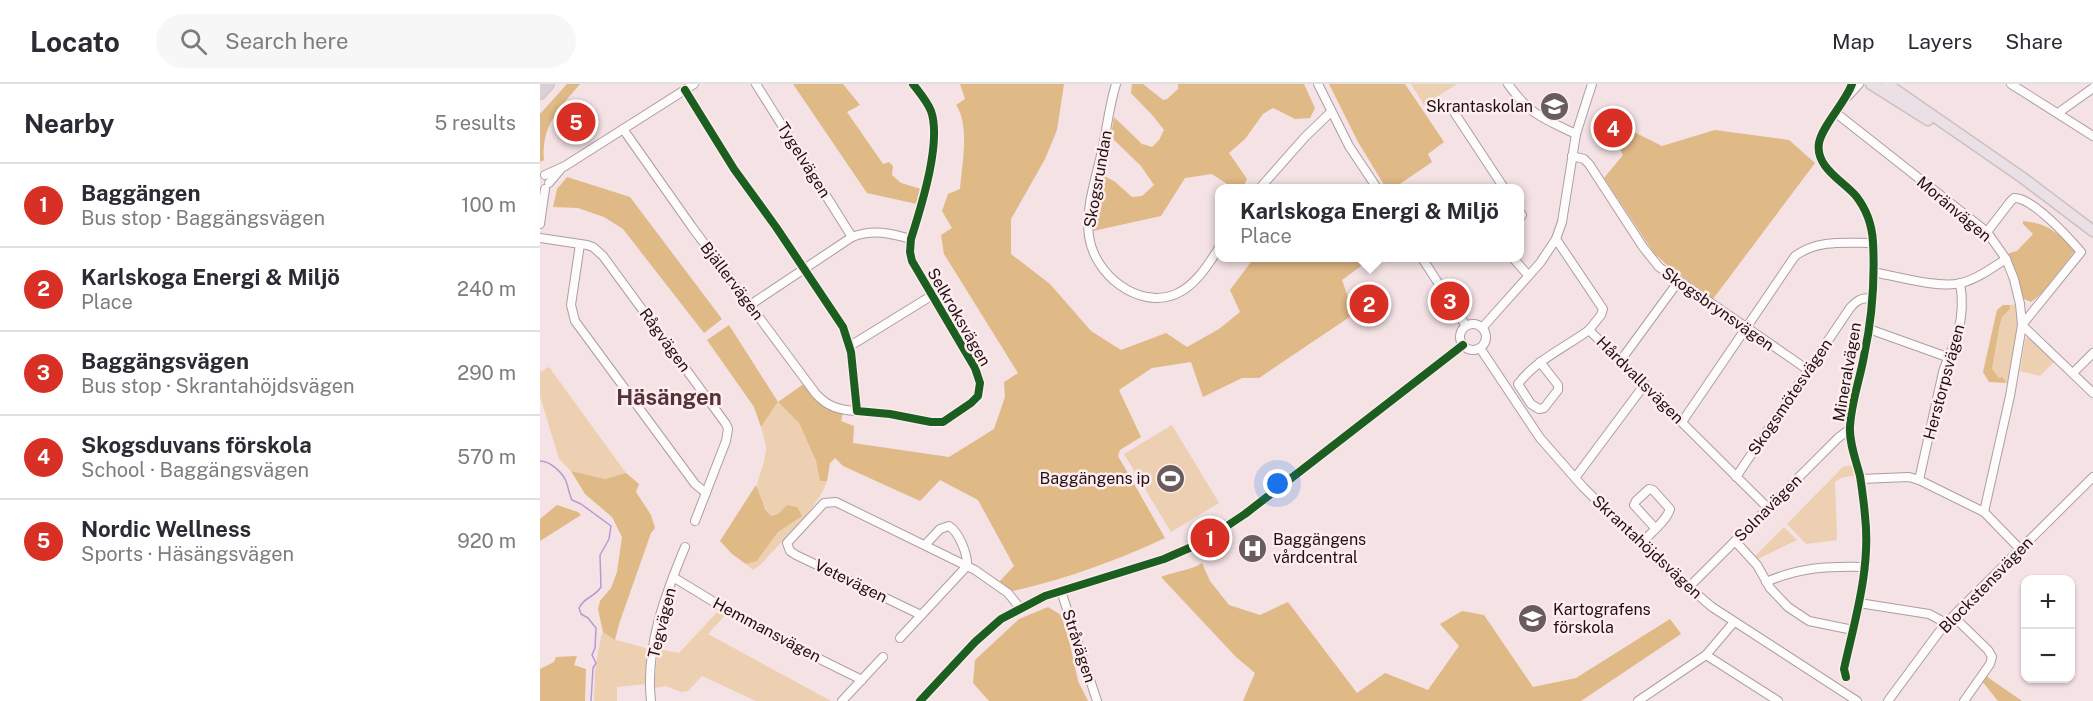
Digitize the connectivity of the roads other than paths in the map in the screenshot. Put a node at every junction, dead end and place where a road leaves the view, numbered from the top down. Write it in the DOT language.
graph roads {
  1 [pos="548,84"];
  2 [pos="694,84"];
  3 [pos="756,84"];
  4 [pos="912,84"];
  5 [pos="1116,84"];
  6 [pos="1318,84"];
  7 [pos="1509,84"];
  8 [pos="1592,84"];
  9 [pos="1852,84"];
  10 [pos="1859,84"];
  11 [pos="1871,84"];
  12 [pos="1887,84"];
  13 [pos="2012,84"];
  14 [pos="2093,88"];
  15 [pos="685,90"];
  16 [pos="540,93"];
  17 [pos="1847,96"];
  18 [pos="1450,106"];
  19 [pos="1331,112"];
  20 [pos="1836,113"];
  21 [pos="2058,113"];
  22 [pos="623,129"];
  23 [pos="1576,134"];
  24 [pos="2093,136"];
  25 [pos="1986,153"];
  26 [pos="1572,156"];
  27 [pos="544,182"];
  28 [pos="1264,184"];
  29 [pos="1374,184"];
  30 [pos="1501,184"];
  31 [pos="541,204"];
  32 [pos="540,224"];
  33 [pos="2093,231"];
  34 [pos="1987,232"];
  35 [pos="852,237"];
  36 [pos="540,238"];
  37 [pos="911,239"];
  38 [pos="1556,239"];
  39 [pos="1873,243"];
  40 [pos="580,244"];
  41 [pos="1215,254"];
  42 [pos="2006,259"];
  43 [pos="1425,262"];
  44 [pos="1517,262"];
  45 [pos="805,269"];
  46 [pos="1873,272"];
  47 [pos="1528,275"];
  48 [pos="1678,282"];
  49 [pos="1960,284"];
  50 [pos="931,296"];
  51 [pos="1871,297"];
  52 [pos="750,305"];
  53 [pos="2022,325"];
  54 [pos="1466,326"];
  55 [pos="1482,328"];
  56 [pos="1746,328"];
  57 [pos="1869,329"];
  58 [pos="1589,330"];
  59 [pos="1462,345"];
  60 [pos="850,346"];
  61 [pos="1480,348"];
  62 [pos="2093,353"];
  63 [pos="1947,357"];
  64 [pos="1621,360"];
  65 [pos="1540,362"];
  66 [pos="1808,370"];
  67 [pos="2073,373"];
  68 [pos="1646,384"];
  69 [pos="2093,393"];
  70 [pos="857,411"];
  71 [pos="1682,422"];
  72 [pos="1850,429"];
  73 [pos="1736,477"];
  74 [pos="2093,477"];
  75 [pos="1575,478"];
  76 [pos="1860,479"];
  77 [pos="1919,480"];
  78 [pos="706,493"];
  79 [pos="1768,508"];
  80 [pos="1984,512"];
  81 [pos="695,521"];
  82 [pos="1655,528"];
  83 [pos="1735,542"];
  84 [pos="1641,544"];
  85 [pos="925,545"];
  86 [pos="685,547"];
  87 [pos="2020,549"];
  88 [pos="967,566"];
  89 [pos="1864,567"];
  90 [pos="674,577"];
  91 [pos="1766,582"];
  92 [pos="1688,588"];
  93 [pos="1061,591"];
  94 [pos="1859,603"];
  95 [pos="1020,608"];
  96 [pos="921,615"];
  97 [pos="1950,620"];
  98 [pos="1734,622"];
  99 [pos="1853,630"];
  100 [pos="900,638"];
  101 [pos="1706,655"];
  102 [pos="883,657"];
  103 [pos="1846,677"];
  104 [pos="862,680"];
  105 [pos="1644,699"];
  106 [pos="651,701"];
  107 [pos="842,701"];
  108 [pos="920,701"];
  109 [pos="1097,701"];
  110 [pos="1778,701"];
  111 [pos="1857,701"];
  112 [pos="1888,701"];
  113 [pos="1964,701"];
  1 -- 16 [label="highway"];
  2 -- 15 [label="street"];
  3 -- 35 [label="street, Tygelvägen"];
  4 -- 37 [label="street, Selkroksvägen"];
  5 -- 41 [label="street, Skogsrundan"];
  6 -- 19 [label="street"];
  7 -- 23 [label="street"];
  8 -- 23 [label="street"];
  9 -- 17 [label="street, Mineralvägen"];
  10 -- 17 [label="street, Mineralvägen"];
  11 -- 25 [label="main road"];
  12 -- 25 [label="main road"];
  13 -- 21 [label="street"];
  14 -- 21 [label="street"];
  15 -- 22 [label="street"];
  15 -- 45 [label="street"];
  17 -- 20 [label="street, Mineralvägen"];
  18 -- 30 [label="street"];
  19 -- 28 [label="street"];
  19 -- 29 [label="street"];
  20 -- 34 [label="street, Moränvägen"];
  20 -- 39 [label="street, Mineralvägen"];
  21 -- 24 [label="street"];
  22 -- 27 [label="street"];
  22 -- 52 [label="street, Bjällervägen"];
  23 -- 26 [label="street"];
  25 -- 33 [label="main road"];
  26 -- 38 [label="street"];
  26 -- 48 [label="street, Skogsbrynsvägen"];
  27 -- 31 [label="street"];
  31 -- 32 [label="street"];
  34 -- 42 [label="street, Moränvägen"];
  34 -- 53 [label="street"];
  35 -- 37 [label="street"];
  35 -- 45 [label="street"];
  36 -- 40 [label="street, Rågvägen"];
  37 -- 50 [label="street, Selkroksvägen"];
  38 -- 47 [label="street"];
  38 -- 58 [label="street, Hårdvallsvägen"];
  39 -- 46 [label="street, Mineralvägen"];
  39 -- 56 [label="street"];
  40 -- 78 [label="street"];
  40 -- 78 [label="street, Rågvägen"];
  42 -- 49 [label="street"];
  42 -- 53 [label="street, Moränvägen"];
  43 -- 54 [label="street"];
  44 -- 47 [label="street"];
  45 -- 52 [label="street"];
  45 -- 60 [label="street"];
  46 -- 49 [label="street"];
  46 -- 51 [label="street, Mineralvägen"];
  47 -- 55 [label="street"];
  48 -- 56 [label="street, Skogsbrynsvägen"];
  48 -- 64 [label="street"];
  49 -- 63 [label="street, Herstorpsvägen"];
  50 -- 60 [label="street"];
  50 -- 70 [label="street, Selkroksvägen"];
  51 -- 57 [label="street, Mineralvägen"];
  51 -- 66 [label="street, Skogsmötesvägen"];
  52 -- 70 [label="street, Bjällervägen"];
  53 -- 67 [label="street"];
  53 -- 80 [label="street, Moränvägen"];
  54 -- 55 [label="street"];
  54 -- 59 [label="street"];
  55 -- 61 [label="street"];
  56 -- 66 [label="street, Skogsbrynsvägen"];
  56 -- 71 [label="street"];
  57 -- 63 [label="street"];
  57 -- 72 [label="street, Mineralvägen"];
  58 -- 64 [label="street, Hårdvallsvägen"];
  58 -- 65 [label="street"];
  59 -- 61 [label="street"];
  59 -- 93 [label="street"];
  60 -- 70 [label="street"];
  61 -- 75 [label="street, Skrantahöjdsvägen"];
  62 -- 67 [label="street"];
  63 -- 77 [label="street, Herstorpsvägen"];
  64 -- 68 [label="street, Hårdvallsvägen"];
  65 -- 65 [label="street"];
  66 -- 73 [label="street, Skogsmötesvägen"];
  67 -- 69 [label="street"];
  68 -- 71 [label="street, Hårdvallsvägen"];
  68 -- 75 [label="street"];
  71 -- 73 [label="street, Hårdvallsvägen"];
  72 -- 76 [label="street, Mineralvägen"];
  72 -- 79 [label="street, Solnavägen"];
  73 -- 79 [label="street, Hårdvallsvägen"];
  74 -- 87 [label="street, Blockstensvägen"];
  75 -- 84 [label="street, Skrantahöjdsvägen"];
  76 -- 77 [label="street"];
  76 -- 89 [label="street, Mineralvägen"];
  77 -- 80 [label="street"];
  78 -- 81 [label="street, Rågvägen"];
  79 -- 83 [label="street, Solnavägen"];
  80 -- 87 [label="street"];
  82 -- 82 [label="street"];
  82 -- 84 [label="street"];
  83 -- 91 [label="street"];
  83 -- 92 [label="street, Solnavägen"];
  84 -- 92 [label="street, Skrantahöjdsvägen"];
  85 -- 88 [label="street"];
  85 -- 88 [label="street"];
  85 -- 96 [label="street, Vetevägen"];
  86 -- 90 [label="street, Tegvägen"];
  87 -- 97 [label="street, Blockstensvägen"];
  88 -- 95 [label="street"];
  88 -- 96 [label="street"];
  89 -- 91 [label="street"];
  89 -- 94 [label="street, Mineralvägen"];
  90 -- 104 [label="street, Hemmansvägen"];
  90 -- 106 [label="street, Tegvägen"];
  91 -- 99 [label="street"];
  92 -- 98 [label="street, Skrantahöjdsvägen"];
  93 -- 95 [label="street"];
  93 -- 109 [label="street, Stråvägen"];
  94 -- 97 [label="street"];
  94 -- 99 [label="street, Mineralvägen"];
  95 -- 108 [label="street"];
  96 -- 100 [label="street"];
  97 -- 112 [label="street, Blockstensvägen"];
  97 -- 113 [label="street"];
  98 -- 101 [label="street"];
  98 -- 111 [label="street, Skrantahöjdsvägen"];
  99 -- 103 [label="street, Mineralvägen"];
  101 -- 105 [label="street"];
  101 -- 110 [label="street"];
  102 -- 104 [label="street"];
  104 -- 107 [label="street"];
}
